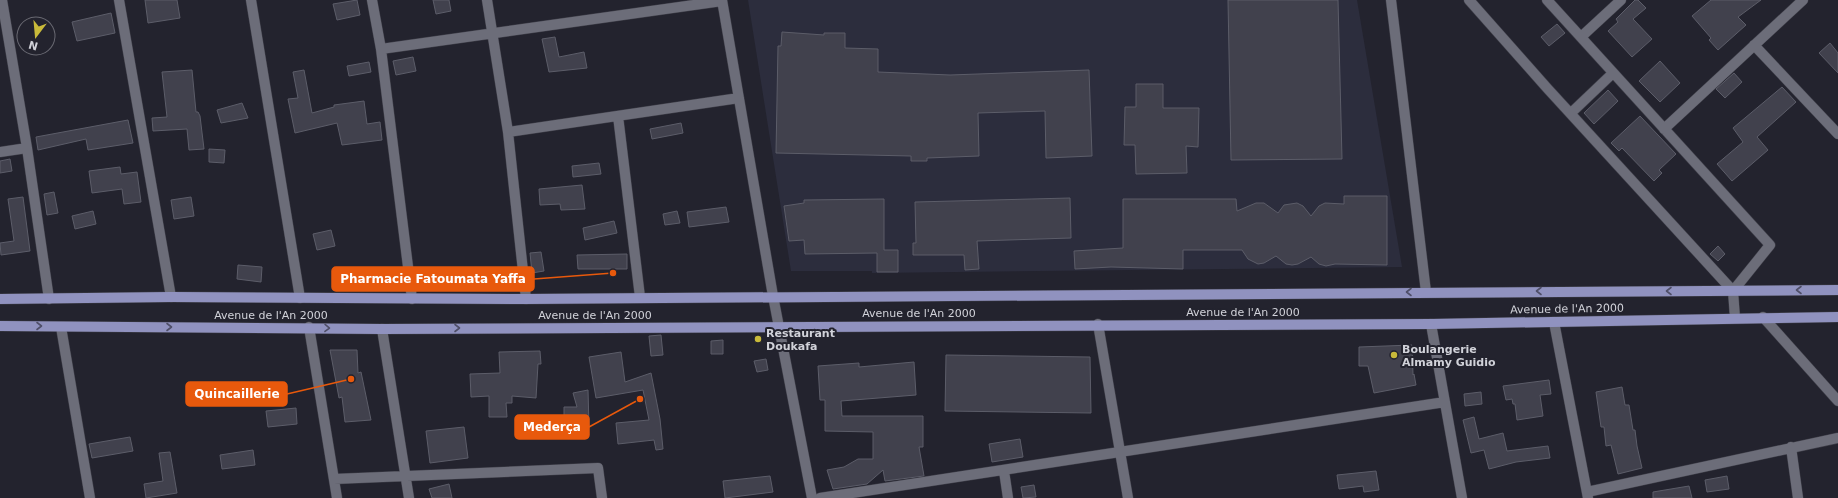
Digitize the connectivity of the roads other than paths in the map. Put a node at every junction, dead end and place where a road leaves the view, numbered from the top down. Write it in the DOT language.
graph roads {
  1 [pos="2,0"];
  2 [pos="119,0"];
  3 [pos="251,0"];
  4 [pos="372,0"];
  5 [pos="487,0"];
  6 [pos="1391,0"];
  7 [pos="1469,0"];
  8 [pos="1547,0"];
  9 [pos="1622,0"];
  10 [pos="1803,0"];
  11 [pos="722,1"];
  12 [pos="492,33"];
  13 [pos="1581,37"];
  14 [pos="1754,45"];
  15 [pos="381,48"];
  16 [pos="1613,72"];
  17 [pos="739,98"];
  18 [pos="1570,113"];
  19 [pos="618,116"];
  20 [pos="1664,129"];
  21 [pos="508,132"];
  22 [pos="1838,134"];
  23 [pos="27,148"];
  24 [pos="0,152"];
  25 [pos="1838,290"];
  26 [pos="1733,291"];
  27 [pos="1426,292"];
  28 [pos="773,296"];
  29 [pos="171,297"];
  30 [pos="640,297"];
  31 [pos="300,298"];
  32 [pos="0,299"];
  33 [pos="49,299"];
  34 [pos="412,299"];
  35 [pos="526,299"];
  36 [pos="1763,317"];
  37 [pos="1735,318"];
  38 [pos="1837,319"];
  39 [pos="1554,322"];
  40 [pos="1098,324"];
  41 [pos="1431,324"];
  42 [pos="0,326"];
  43 [pos="61,326"];
  44 [pos="779,326"];
  45 [pos="309,327"];
  46 [pos="382,329"];
  47 [pos="1838,401"];
  48 [pos="1445,402"];
  49 [pos="1838,438"];
  50 [pos="1791,447"];
  51 [pos="1120,452"];
  52 [pos="1004,471"];
  53 [pos="406,476"];
  54 [pos="334,479"];
  55 [pos="1588,495"];
  56 [pos="90,498"];
  57 [pos="337,498"];
  58 [pos="409,498"];
  59 [pos="602,498"];
  60 [pos="812,498"];
  61 [pos="820,498"];
  62 [pos="1008,498"];
  63 [pos="1128,498"];
  64 [pos="1462,498"];
  65 [pos="1798,498"];
  1 -- 23 [label="street"];
  2 -- 29 [label="street"];
  3 -- 31 [label="street"];
  4 -- 15 [label="street"];
  5 -- 12 [label="street"];
  6 -- 27 [label="street"];
  7 -- 18 [label="street"];
  8 -- 13 [label="street"];
  9 -- 13 [label="street"];
  10 -- 14 [label="street"];
  11 -- 12 [label="street"];
  11 -- 17 [label="street"];
  12 -- 15 [label="street"];
  12 -- 21 [label="street"];
  13 -- 16 [label="street"];
  14 -- 20 [label="street"];
  14 -- 22 [label="street"];
  15 -- 34 [label="street"];
  16 -- 18 [label="street"];
  16 -- 20 [label="street"];
  17 -- 19 [label="street"];
  17 -- 28 [label="street"];
  18 -- 26 [label="street"];
  19 -- 21 [label="street"];
  19 -- 30 [label="street"];
  20 -- 26 [label="street"];
  21 -- 35 [label="street"];
  23 -- 24 [label="street"];
  23 -- 33 [label="street"];
  25 -- 26 [label="main road, Avenue de l'An 2000, one-way"];
  26 -- 27 [label="main road, Avenue de l'An 2000, one-way"];
  26 -- 37 [label="street"];
  27 -- 28 [label="main road, Avenue de l'An 2000, one-way"];
  28 -- 30 [label="main road, Avenue de l'An 2000"];
  28 -- 44 [label="street"];
  29 -- 31 [label="main road, Avenue de l'An 2000"];
  29 -- 33 [label="main road, Avenue de l'An 2000"];
  30 -- 35 [label="main road, Avenue de l'An 2000"];
  31 -- 34 [label="main road, Avenue de l'An 2000"];
  32 -- 33 [label="main road, Avenue de l'An 2000"];
  34 -- 35 [label="main road, Avenue de l'An 2000"];
  36 -- 37 [label="main road, Avenue de l'An 2000"];
  36 -- 38 [label="main road, Avenue de l'An 2000"];
  36 -- 47 [label="street"];
  37 -- 39 [label="main road, Avenue de l'An 2000"];
  39 -- 41 [label="main road, Avenue de l'An 2000"];
  39 -- 55 [label="street"];
  40 -- 41 [label="main road, Avenue de l'An 2000"];
  40 -- 44 [label="main road, Avenue de l'An 2000"];
  40 -- 51 [label="street"];
  41 -- 48 [label="street"];
  42 -- 43 [label="main road, Avenue de l'An 2000, one-way"];
  43 -- 45 [label="main road, Avenue de l'An 2000, one-way"];
  43 -- 56 [label="street"];
  46 -- 44 [label="main road, Avenue de l'An 2000, one-way"];
  44 -- 60 [label="street"];
  45 -- 46 [label="main road, Avenue de l'An 2000, one-way"];
  45 -- 54 [label="street"];
  46 -- 53 [label="street"];
  48 -- 51 [label="street"];
  48 -- 64 [label="street"];
  49 -- 50 [label="street"];
  50 -- 55 [label="street"];
  50 -- 65 [label="street"];
  51 -- 52 [label="street"];
  51 -- 63 [label="street"];
  52 -- 61 [label="street"];
  52 -- 62 [label="street"];
  53 -- 54 [label="street"];
  53 -- 58 [label="street"];
  53 -- 59 [label="street"];
  54 -- 57 [label="street"];
}
